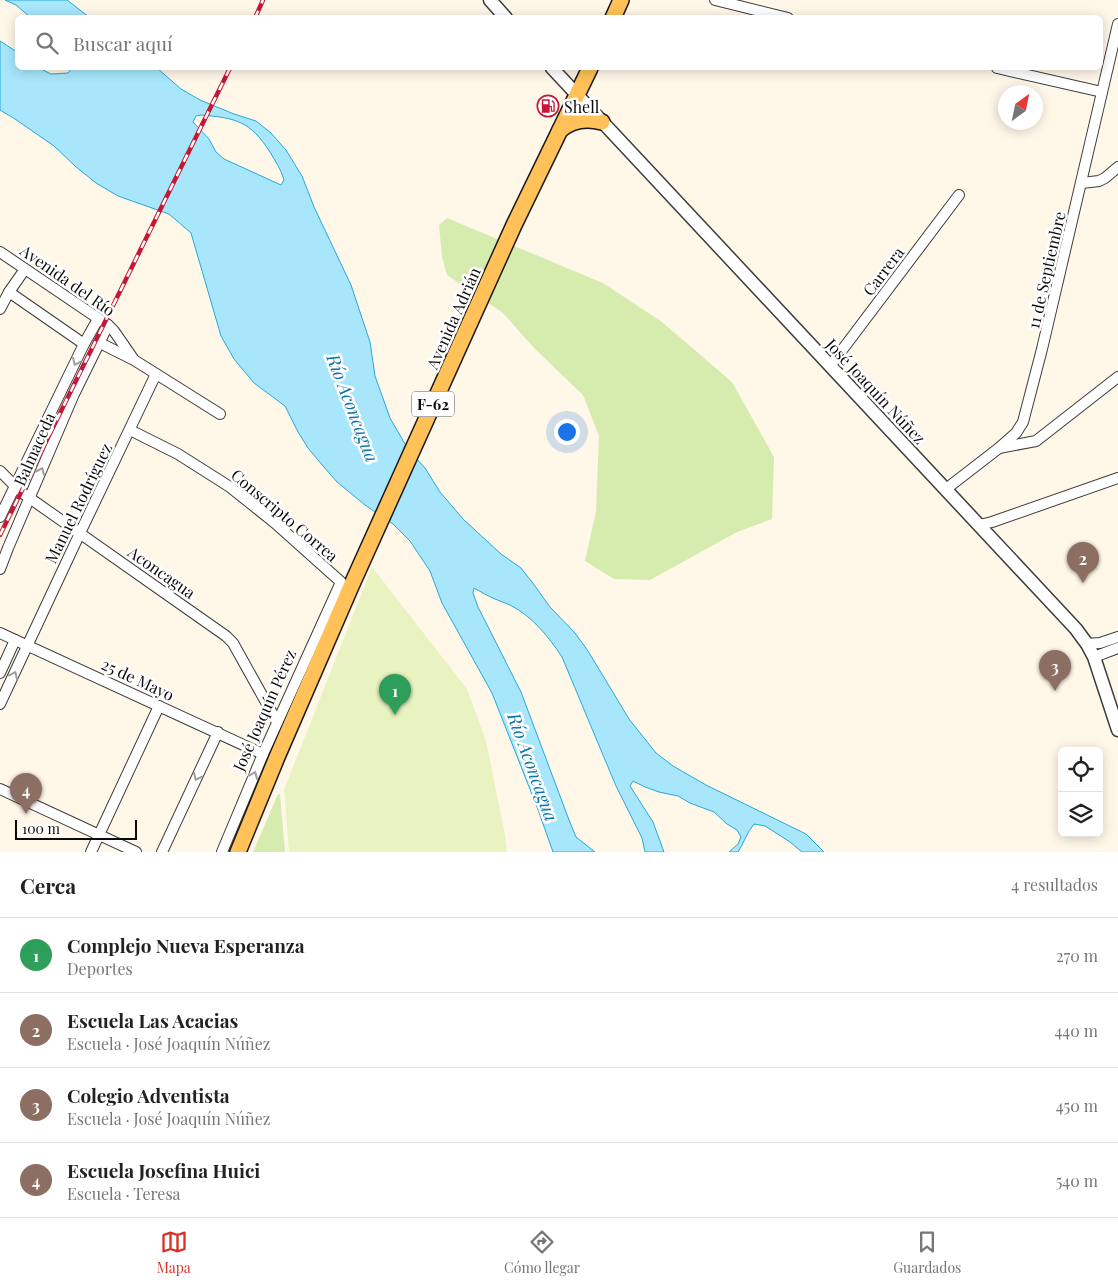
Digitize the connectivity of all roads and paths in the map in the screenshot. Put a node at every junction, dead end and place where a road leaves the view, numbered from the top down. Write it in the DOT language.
graph roads {
  1 [pos="490,0"];
  2 [pos="621,0"];
  3 [pos="715,0"];
  4 [pos="503,15"];
  5 [pos="614,15"];
  6 [pos="776,15"];
  7 [pos="1118,24"];
  8 [pos="554,70"];
  9 [pos="589,70"];
  10 [pos="1006,70"];
  11 [pos="1102,92"];
  12 [pos="577,95"];
  13 [pos="602,122"];
  14 [pos="560,130"];
  15 [pos="1118,167"];
  16 [pos="1082,183"];
  17 [pos="959,195"];
  18 [pos="0,252"];
  19 [pos="25,269"];
  20 [pos="9,292"];
  21 [pos="1,306"];
  22 [pos="98,319"];
  23 [pos="108,325"];
  24 [pos="100,343"];
  25 [pos="84,344"];
  26 [pos="134,360"];
  27 [pos="830,366"];
  28 [pos="156,374"];
  29 [pos="1118,377"];
  30 [pos="220,414"];
  31 [pos="1020,428"];
  32 [pos="130,430"];
  33 [pos="1036,442"];
  34 [pos="999,448"];
  35 [pos="0,471"];
  36 [pos="1118,478"];
  37 [pos="16,486"];
  38 [pos="946,489"];
  39 [pos="29,497"];
  40 [pos="0,517"];
  41 [pos="979,525"];
  42 [pos="80,533"];
  43 [pos="4,546"];
  44 [pos="0,569"];
  45 [pos="347,583"];
  46 [pos="0,633"];
  47 [pos="1118,637"];
  48 [pos="15,640"];
  49 [pos="1087,644"];
  50 [pos="28,645"];
  51 [pos="1118,648"];
  52 [pos="1094,657"];
  53 [pos="0,673"];
  54 [pos="0,704"];
  55 [pos="159,706"];
  56 [pos="277,722"];
  57 [pos="1118,730"];
  58 [pos="218,732"];
  59 [pos="263,754"];
  60 [pos="0,789"];
  61 [pos="99,834"];
  62 [pos="91,852"];
  63 [pos="136,852"];
  64 [pos="162,852"];
  65 [pos="222,852"];
  66 [pos="238,852"];
  1 -- 4 [label="street"];
  2 -- 5 [label="main road"];
  3 -- 6 [label="street"];
  7 -- 11 [label="street, 11 de Septiembre"];
  8 -- 12 [label="street, José Joaquín Núñez"];
  9 -- 12 [label="main road, Avenida Adrián / F-62"];
  10 -- 11 [label="street"];
  11 -- 16 [label="street, 11 de Septiembre"];
  12 -- 13 [label="street, José Joaquín Núñez"];
  12 -- 14 [label="main road, Avenida Adrián / F-62"];
  13 -- 14 [label="main road"];
  13 -- 27 [label="street, José Joaquín Núñez"];
  14 -- 45 [label="main road, Avenida Adrián / F-62"];
  15 -- 16 [label="street"];
  16 -- 31 [label="street, 11 de Septiembre"];
  17 -- 27 [label="street, Carrera"];
  18 -- 19 [label="street, Avenida del Río"];
  19 -- 20 [label="street"];
  19 -- 22 [label="street, Avenida del Río"];
  20 -- 21 [label="street"];
  20 -- 25 [label="street"];
  22 -- 23 [label="street, Avenida del Río"];
  22 -- 25 [label="street, Balmaceda"];
  23 -- 24 [label="street, Balmaceda"];
  23 -- 26 [label="street, Avenida del Río"];
  24 -- 26 [label="street, Avenida del Río"];
  39 -- 24 [label="street, Balmaceda, one-way"];
  25 -- 37 [label="street, Balmaceda, one-way"];
  26 -- 28 [label="street, Avenida del Río"];
  27 -- 38 [label="street, José Joaquín Núñez"];
  28 -- 30 [label="street, Avenida del Río"];
  28 -- 32 [label="street, Manuel Rodríguez"];
  29 -- 33 [label="street"];
  31 -- 33 [label="street"];
  31 -- 34 [label="street, 11 de Septiembre"];
  32 -- 42 [label="street, Manuel Rodríguez"];
  32 -- 45 [label="street, Conscripto Correa"];
  33 -- 34 [label="street"];
  34 -- 38 [label="street, 11 de Septiembre"];
  35 -- 37 [label="street, Aconcagua"];
  36 -- 41 [label="street"];
  37 -- 39 [label="street, Aconcagua"];
  37 -- 40 [label="street, Balmaceda"];
  38 -- 41 [label="street, José Joaquín Núñez"];
  39 -- 42 [label="street, Aconcagua"];
  39 -- 43 [label="street, Balmaceda"];
  41 -- 49 [label="street, José Joaquín Núñez"];
  42 -- 50 [label="street, Manuel Rodríguez"];
  42 -- 56 [label="street, Aconcagua"];
  43 -- 44 [label="street, Balmaceda"];
  45 -- 56 [label="street, José Joaquín Pérez"];
  45 -- 66 [label="main road, José Joaquín Pérez / F-62"];
  46 -- 48 [label="street, 25 de Mayo"];
  47 -- 49 [label="street"];
  48 -- 50 [label="street, 25 de Mayo"];
  48 -- 53 [label="street"];
  49 -- 52 [label="street, José Joaquín Núñez"];
  54 -- 50 [label="street, Manuel Rodríguez, one-way"];
  50 -- 55 [label="street, 25 de Mayo"];
  51 -- 52 [label="street"];
  52 -- 57 [label="street, José Joaquín Núñez"];
  55 -- 58 [label="street, 25 de Mayo"];
  55 -- 61 [label="street"];
  56 -- 59 [label="street, José Joaquín Pérez"];
  58 -- 59 [label="street, 25 de Mayo"];
  58 -- 64 [label="street, one-way"];
  65 -- 59 [label="street, José Joaquín Pérez, one-way"];
  60 -- 61 [label="street"];
  61 -- 62 [label="street"];
  61 -- 63 [label="street"];
}
